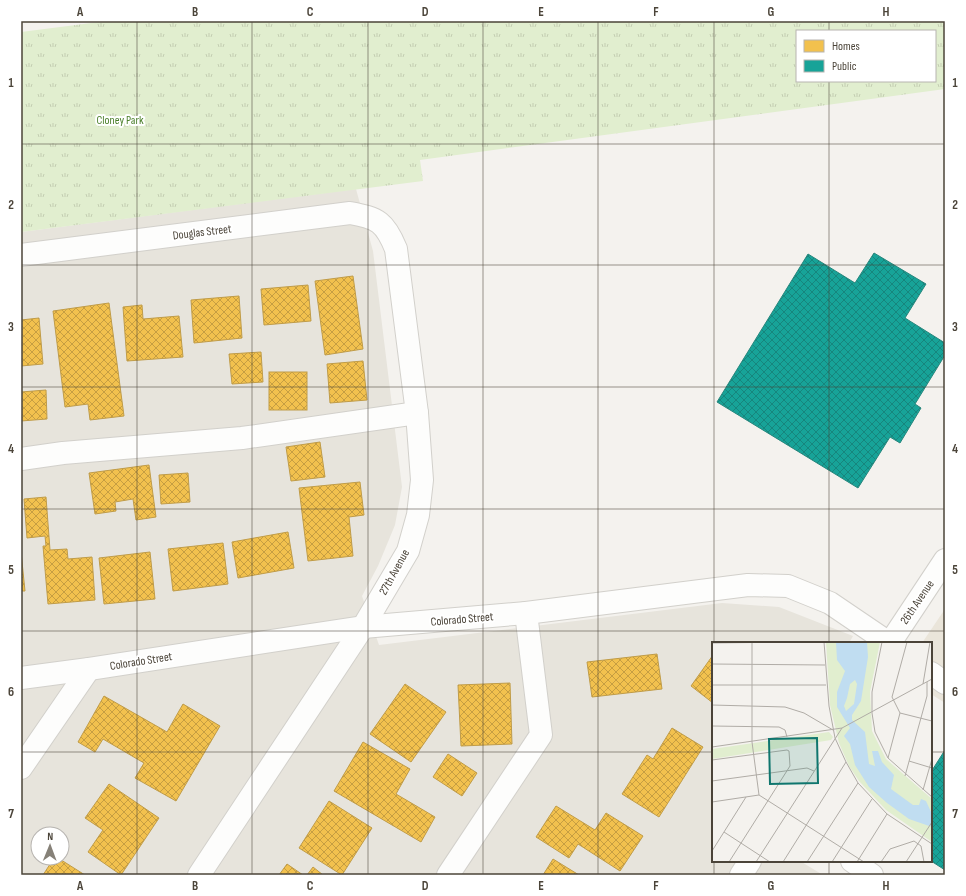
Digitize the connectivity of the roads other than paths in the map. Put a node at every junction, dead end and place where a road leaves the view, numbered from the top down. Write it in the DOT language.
graph roads {
  1 [pos="381,222"];
  2 [pos="21,255"];
  3 [pos="417,413"];
  4 [pos="21,459"];
  5 [pos="945,560"];
  6 [pos="526,613"];
  7 [pos="363,627"];
  8 [pos="888,642"];
  9 [pos="890,642"];
  10 [pos="89,669"];
  11 [pos="932,674"];
  12 [pos="21,678"];
  13 [pos="945,683"];
  14 [pos="21,768"];
  15 [pos="749,862"];
  16 [pos="853,862"];
  17 [pos="199,875"];
  18 [pos="448,875"];
  19 [pos="741,875"];
  20 [pos="872,875"];
  1 -- 2 [label="street, Douglas Street"];
  1 -- 3 [label="street, 27th Avenue"];
  3 -- 4 [label="street"];
  3 -- 7 [label="street, 27th Avenue"];
  5 -- 9 [label="street, 26th Avenue"];
  6 -- 7 [label="street, Colorado Street"];
  6 -- 8 [label="street, Colorado Street"];
  6 -- 18 [label="street"];
  7 -- 10 [label="street, Colorado Street"];
  7 -- 17 [label="street, 27th Avenue"];
  10 -- 12 [label="street, Colorado Street"];
  10 -- 14 [label="street"];
  11 -- 13 [label="street"];
  15 -- 19 [label="street"];
  16 -- 20 [label="street"];
}
